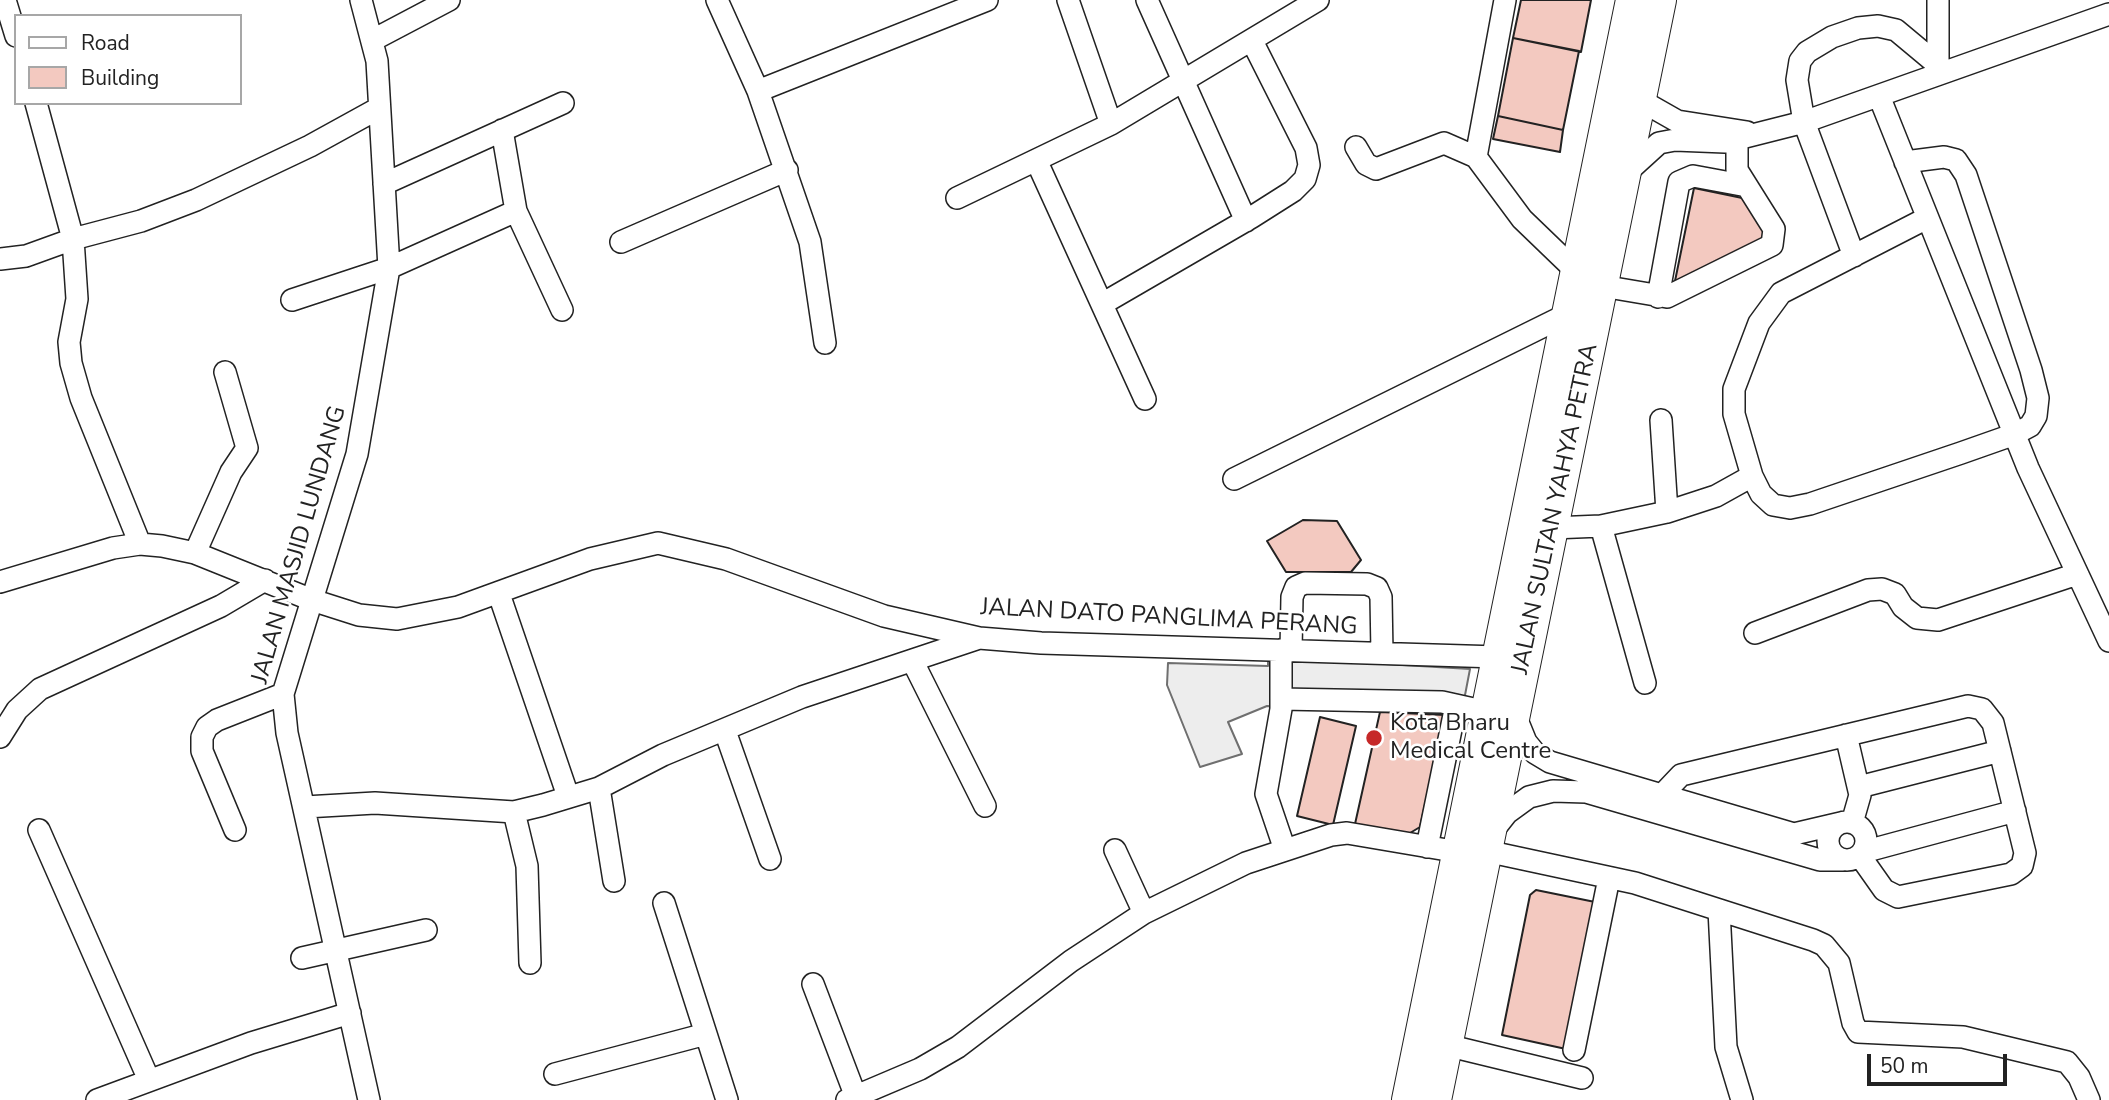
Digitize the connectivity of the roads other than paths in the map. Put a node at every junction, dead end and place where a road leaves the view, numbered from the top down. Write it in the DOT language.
graph roads {
  1 [pos="5,0"];
  2 [pos="361,0"];
  3 [pos="449,0"];
  4 [pos="717,0"];
  5 [pos="986,0"];
  6 [pos="1068,0"];
  7 [pos="1147,0"];
  8 [pos="1318,0"];
  9 [pos="1505,0"];
  10 [pos="1632,0"];
  11 [pos="1660,0"];
  12 [pos="1938,0"];
  13 [pos="2109,14"];
  14 [pos="14,29"];
  15 [pos="373,40"];
  16 [pos="1252,41"];
  17 [pos="1938,70"];
  18 [pos="1183,82"];
  19 [pos="758,91"];
  20 [pos="1879,96"];
  21 [pos="1640,100"];
  22 [pos="563,103"];
  23 [pos="37,105"];
  24 [pos="379,108"];
  25 [pos="1804,122"];
  26 [pos="1111,124"];
  27 [pos="502,131"];
  28 [pos="1759,134"];
  29 [pos="1737,139"];
  30 [pos="1356,147"];
  31 [pos="1476,157"];
  32 [pos="1037,162"];
  33 [pos="1905,162"];
  34 [pos="787,170"];
  35 [pos="1625,174"];
  36 [pos="383,184"];
  37 [pos="1746,186"];
  38 [pos="957,198"];
  39 [pos="516,211"];
  40 [pos="1927,218"];
  41 [pos="1246,220"];
  42 [pos="73,239"];
  43 [pos="621,242"];
  44 [pos="1854,256"];
  45 [pos="0,259"];
  46 [pos="389,268"];
  47 [pos="1589,279"];
  48 [pos="1658,297"];
  49 [pos="292,300"];
  50 [pos="1102,304"];
  51 [pos="562,310"];
  52 [pos="1568,314"];
  53 [pos="825,343"];
  54 [pos="225,372"];
  55 [pos="1145,399"];
  56 [pos="1661,420"];
  57 [pos="2015,434"];
  58 [pos="1752,476"];
  59 [pos="1234,479"];
  60 [pos="1667,512"];
  61 [pos="1601,526"];
  62 [pos="1552,528"];
  63 [pos="140,544"];
  64 [pos="195,553"];
  65 [pos="2077,575"];
  66 [pos="265,580"];
  67 [pos="0,582"];
  68 [pos="499,594"];
  69 [pos="312,600"];
  70 [pos="1755,633"];
  71 [pos="979,638"];
  72 [pos="2109,641"];
  73 [pos="1286,651"];
  74 [pos="1382,653"];
  75 [pos="1498,657"];
  76 [pos="913,662"];
  77 [pos="1645,683"];
  78 [pos="283,694"];
  79 [pos="1281,699"];
  80 [pos="1456,705"];
  81 [pos="1501,713"];
  82 [pos="725,731"];
  83 [pos="1846,735"];
  84 [pos="0,737"];
  85 [pos="2000,751"];
  86 [pos="1859,787"];
  87 [pos="598,788"];
  88 [pos="1662,795"];
  89 [pos="568,796"];
  90 [pos="985,806"];
  91 [pos="305,807"];
  92 [pos="2014,811"];
  93 [pos="514,812"];
  94 [pos="1847,823"];
  95 [pos="39,830"];
  96 [pos="235,830"];
  97 [pos="1427,846"];
  98 [pos="1478,847"];
  99 [pos="1115,850"];
  100 [pos="1285,850"];
  101 [pos="1855,856"];
  102 [pos="770,859"];
  103 [pos="1609,878"];
  104 [pos="614,881"];
  105 [pos="664,903"];
  106 [pos="1718,910"];
  107 [pos="1144,914"];
  108 [pos="426,930"];
  109 [pos="336,949"];
  110 [pos="302,958"];
  111 [pos="530,963"];
  112 [pos="813,984"];
  113 [pos="350,1013"];
  114 [pos="706,1034"];
  115 [pos="1446,1045"];
  116 [pos="1574,1051"];
  117 [pos="555,1074"];
  118 [pos="1582,1078"];
  119 [pos="149,1080"];
  120 [pos="851,1098"];
  121 [pos="97,1100"];
  122 [pos="369,1100"];
  123 [pos="727,1100"];
  124 [pos="1408,1100"];
  125 [pos="1435,1100"];
  126 [pos="1742,1100"];
  127 [pos="2089,1100"];
  1 -- 14 [label="street"];
  2 -- 15 [label="street, JALAN MASJID LUNDANG"];
  3 -- 15 [label="street"];
  4 -- 19 [label="street"];
  5 -- 19 [label="street"];
  6 -- 26 [label="street"];
  7 -- 18 [label="street"];
  8 -- 16 [label="street"];
  9 -- 31 [label="street"];
  10 -- 47 [label="highway, JALAN SULTAN YAHYA PETRA"];
  11 -- 21 [label="highway, JALAN SULTAN YAHYA PETRA"];
  12 -- 17 [label="street"];
  13 -- 17 [label="street"];
  15 -- 24 [label="street, JALAN MASJID LUNDANG"];
  16 -- 18 [label="street"];
  16 -- 41 [label="street"];
  17 -- 20 [label="street"];
  17 -- 25 [label="street"];
  18 -- 26 [label="street"];
  18 -- 41 [label="street"];
  19 -- 34 [label="street"];
  20 -- 25 [label="street"];
  20 -- 33 [label="street"];
  21 -- 28 [label="street"];
  21 -- 35 [label="highway, JALAN SULTAN YAHYA PETRA"];
  22 -- 27 [label="street"];
  23 -- 42 [label="street"];
  24 -- 36 [label="street, JALAN MASJID LUNDANG"];
  24 -- 42 [label="street"];
  25 -- 28 [label="street"];
  25 -- 44 [label="street"];
  26 -- 32 [label="street"];
  27 -- 36 [label="street"];
  27 -- 39 [label="street"];
  28 -- 29 [label="street"];
  29 -- 35 [label="street"];
  29 -- 37 [label="street"];
  30 -- 31 [label="street"];
  31 -- 47 [label="street"];
  32 -- 38 [label="street"];
  32 -- 50 [label="street"];
  33 -- 40 [label="street"];
  33 -- 57 [label="street"];
  34 -- 43 [label="street"];
  34 -- 53 [label="street"];
  35 -- 47 [label="highway, JALAN SULTAN YAHYA PETRA"];
  36 -- 46 [label="street, JALAN MASJID LUNDANG"];
  37 -- 48 [label="street"];
  37 -- 48 [label="street"];
  39 -- 46 [label="street"];
  39 -- 51 [label="street"];
  40 -- 44 [label="street"];
  40 -- 57 [label="street"];
  41 -- 50 [label="street"];
  42 -- 45 [label="street"];
  42 -- 63 [label="street"];
  44 -- 58 [label="street"];
  46 -- 49 [label="street"];
  46 -- 69 [label="street, JALAN MASJID LUNDANG"];
  47 -- 48 [label="street"];
  47 -- 52 [label="highway, JALAN SULTAN YAHYA PETRA"];
  47 -- 62 [label="highway, JALAN SULTAN YAHYA PETRA"];
  50 -- 55 [label="street"];
  52 -- 59 [label="street"];
  52 -- 75 [label="highway, JALAN SULTAN YAHYA PETRA"];
  54 -- 64 [label="street"];
  56 -- 60 [label="street"];
  57 -- 58 [label="street"];
  57 -- 65 [label="street"];
  58 -- 60 [label="street"];
  60 -- 61 [label="street"];
  61 -- 62 [label="street"];
  61 -- 77 [label="street"];
  62 -- 81 [label="highway, JALAN SULTAN YAHYA PETRA"];
  63 -- 64 [label="street, JALAN DATO PANGLIMA PERANG"];
  63 -- 67 [label="street, JALAN DATO PANGLIMA PERANG"];
  64 -- 66 [label="street, JALAN DATO PANGLIMA PERANG"];
  65 -- 70 [label="street"];
  65 -- 72 [label="street"];
  66 -- 69 [label="street, JALAN DATO PANGLIMA PERANG"];
  66 -- 84 [label="street"];
  68 -- 69 [label="street, JALAN DATO PANGLIMA PERANG"];
  68 -- 71 [label="street, JALAN DATO PANGLIMA PERANG"];
  68 -- 89 [label="street"];
  69 -- 78 [label="street, JALAN MASJID LUNDANG"];
  71 -- 73 [label="street, JALAN DATO PANGLIMA PERANG"];
  71 -- 76 [label="street"];
  73 -- 74 [label="street, JALAN DATO PANGLIMA PERANG"];
  73 -- 74 [label="street"];
  73 -- 79 [label="street"];
  74 -- 75 [label="street, JALAN DATO PANGLIMA PERANG"];
  75 -- 81 [label="highway, JALAN SULTAN YAHYA PETRA"];
  76 -- 82 [label="street"];
  76 -- 90 [label="street"];
  78 -- 91 [label="street, JALAN MASJID LUNDANG"];
  78 -- 96 [label="street"];
  79 -- 80 [label="street"];
  79 -- 100 [label="street"];
  80 -- 81 [label="street"];
  80 -- 97 [label="street"];
  81 -- 88 [label="street"];
  81 -- 98 [label="highway, JALAN SULTAN YAHYA PETRA"];
  82 -- 87 [label="street"];
  82 -- 102 [label="street"];
  83 -- 85 [label="street"];
  83 -- 86 [label="street"];
  83 -- 88 [label="street"];
  85 -- 86 [label="street"];
  85 -- 92 [label="street"];
  86 -- 94 [label="street"];
  87 -- 89 [label="street"];
  87 -- 104 [label="street"];
  88 -- 94 [label="street"];
  89 -- 93 [label="street"];
  91 -- 93 [label="street"];
  91 -- 109 [label="street, JALAN MASJID LUNDANG"];
  92 -- 101 [label="street"];
  92 -- 101 [label="street"];
  93 -- 111 [label="street"];
  94 -- 101 [label="street"];
  94 -- 101 [label="street"];
  95 -- 119 [label="street"];
  97 -- 98 [label="street"];
  97 -- 100 [label="street"];
  98 -- 101 [label="street"];
  98 -- 103 [label="street"];
  98 -- 115 [label="highway, JALAN SULTAN YAHYA PETRA"];
  98 -- 124 [label="highway, JALAN SULTAN YAHYA PETRA"];
  99 -- 107 [label="street"];
  100 -- 107 [label="street"];
  103 -- 106 [label="street"];
  103 -- 116 [label="street"];
  105 -- 114 [label="street"];
  106 -- 126 [label="street"];
  106 -- 127 [label="street"];
  107 -- 120 [label="street"];
  108 -- 109 [label="street"];
  109 -- 110 [label="street"];
  109 -- 113 [label="street, JALAN MASJID LUNDANG"];
  112 -- 120 [label="street"];
  113 -- 119 [label="street"];
  113 -- 122 [label="street, JALAN MASJID LUNDANG"];
  114 -- 117 [label="street"];
  114 -- 123 [label="street"];
  115 -- 118 [label="street"];
  115 -- 125 [label="highway, JALAN SULTAN YAHYA PETRA"];
  119 -- 121 [label="street"];
}
